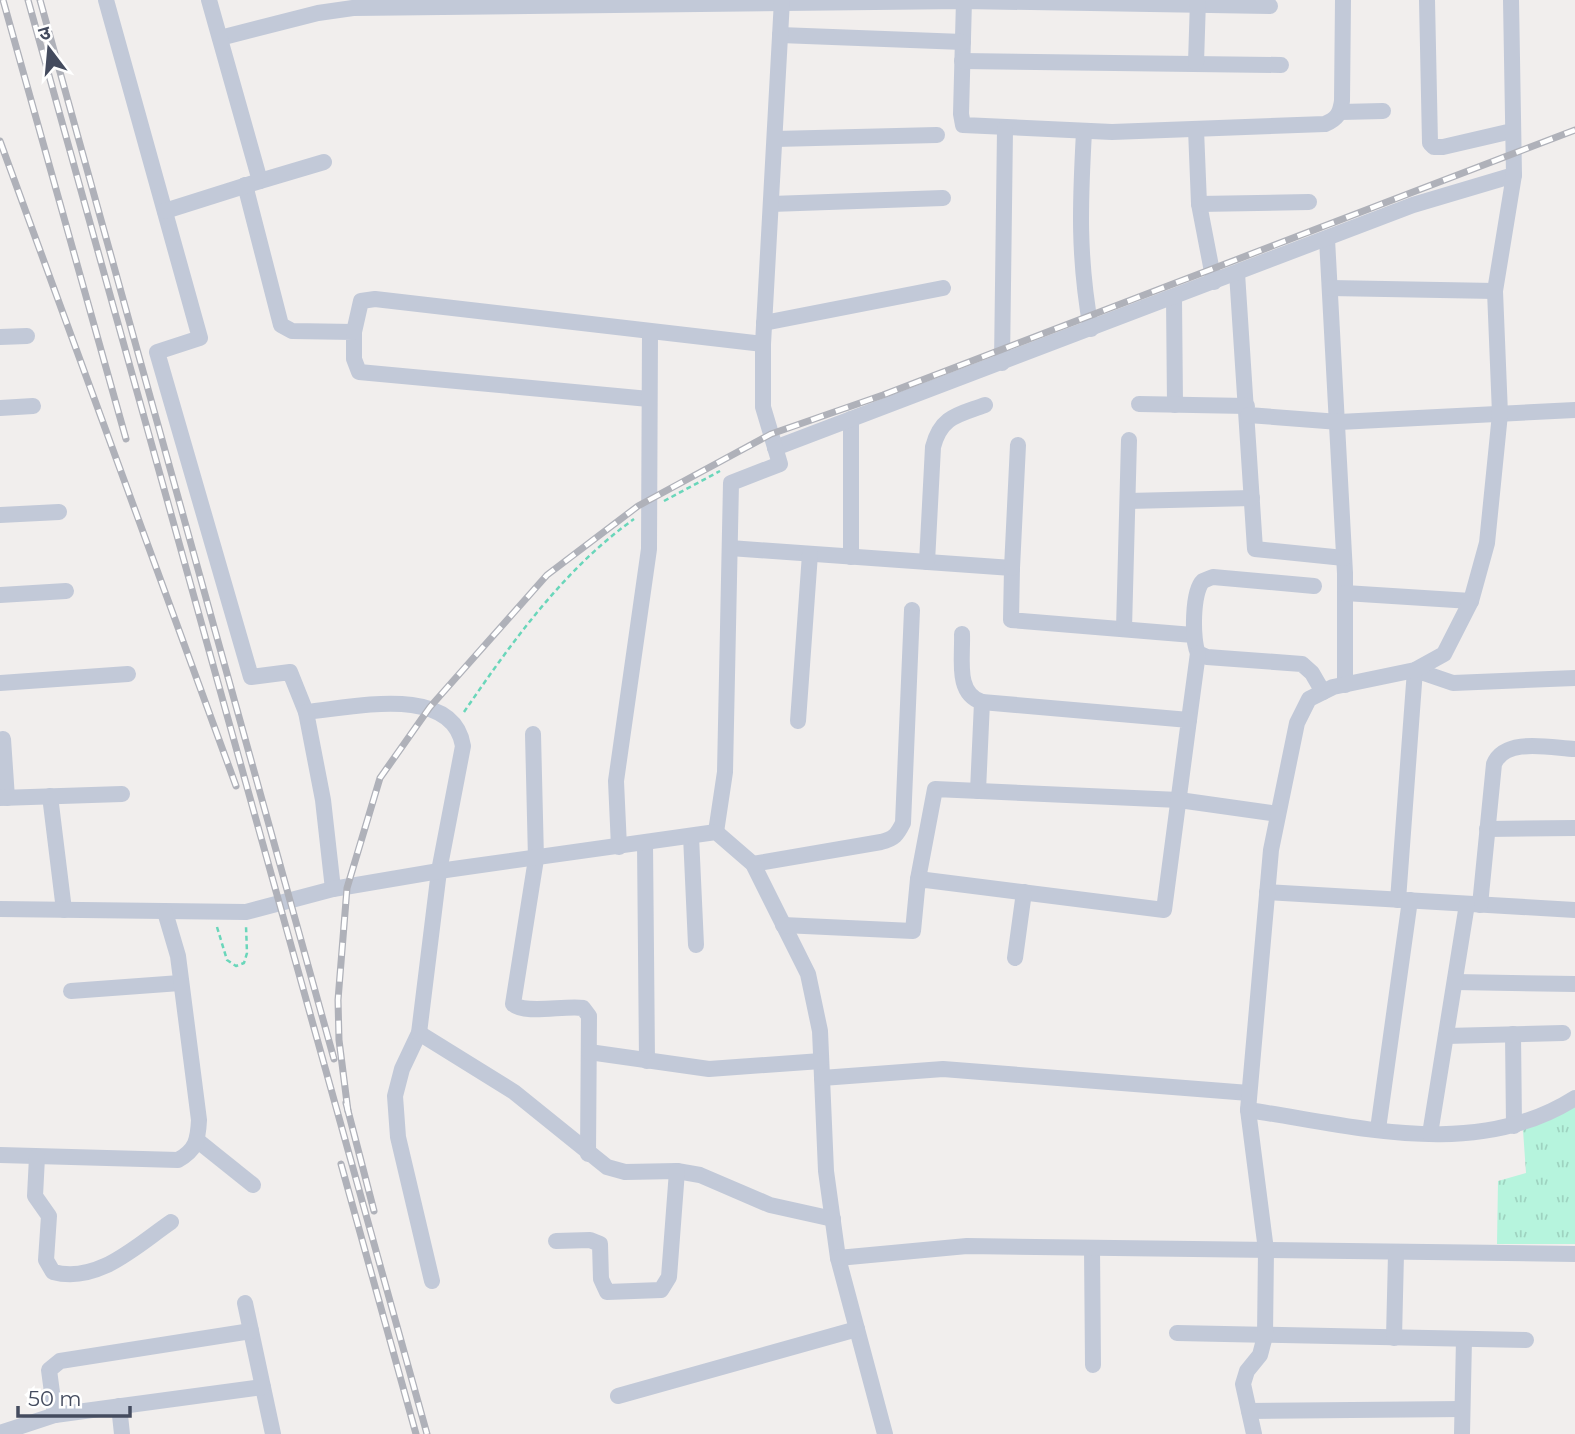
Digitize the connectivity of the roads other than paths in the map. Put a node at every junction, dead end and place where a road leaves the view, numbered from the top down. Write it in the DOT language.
graph roads {
  1 [pos="106,0"];
  2 [pos="209,0"];
  3 [pos="964,0"];
  4 [pos="1343,0"];
  5 [pos="1427,0"];
  6 [pos="1511,0"];
  7 [pos="782,1"];
  8 [pos="1198,3"];
  9 [pos="1270,6"];
  10 [pos="307,8"];
  11 [pos="780,35"];
  12 [pos="220,38"];
  13 [pos="963,42"];
  14 [pos="962,61"];
  15 [pos="1196,63"];
  16 [pos="1281,65"];
  17 [pos="1383,111"];
  18 [pos="1341,112"];
  19 [pos="1005,129"];
  20 [pos="1196,129"];
  21 [pos="1512,131"];
  22 [pos="1084,132"];
  23 [pos="937,135"];
  24 [pos="775,139"];
  25 [pos="324,162"];
  26 [pos="1514,175"];
  27 [pos="253,183"];
  28 [pos="943,198"];
  29 [pos="1308,202"];
  30 [pos="771,204"];
  31 [pos="1199,204"];
  32 [pos="165,211"];
  33 [pos="1327,239"];
  34 [pos="1237,273"];
  35 [pos="1214,282"];
  36 [pos="943,288"];
  37 [pos="1330,288"];
  38 [pos="1496,291"];
  39 [pos="1174,298"];
  40 [pos="764,323"];
  41 [pos="1091,329"];
  42 [pos="354,332"];
  43 [pos="650,332"];
  44 [pos="27,336"];
  45 [pos="0,337"];
  46 [pos="763,344"];
  47 [pos="1002,363"];
  48 [pos="649,399"];
  49 [pos="1139,404"];
  50 [pos="985,405"];
  51 [pos="1175,405"];
  52 [pos="33,406"];
  53 [pos="0,408"];
  54 [pos="1247,410"];
  55 [pos="1575,410"];
  56 [pos="1500,414"];
  57 [pos="851,419"];
  58 [pos="1339,422"];
  59 [pos="1129,440"];
  60 [pos="1018,445"];
  61 [pos="775,448"];
  62 [pos="1252,498"];
  63 [pos="1128,502"];
  64 [pos="59,512"];
  65 [pos="0,515"];
  66 [pos="730,548"];
  67 [pos="810,554"];
  68 [pos="851,557"];
  69 [pos="1344,558"];
  70 [pos="928,562"];
  71 [pos="1012,568"];
  72 [pos="1314,586"];
  73 [pos="66,591"];
  74 [pos="1345,593"];
  75 [pos="0,595"];
  76 [pos="1471,601"];
  77 [pos="912,610"];
  78 [pos="1124,629"];
  79 [pos="962,634"];
  80 [pos="1193,635"];
  81 [pos="1198,653"];
  82 [pos="1415,670"];
  83 [pos="128,674"];
  84 [pos="1575,678"];
  85 [pos="0,682"];
  86 [pos="1345,685"];
  87 [pos="1323,692"];
  88 [pos="982,702"];
  89 [pos="306,712"];
  90 [pos="798,720"];
  91 [pos="1189,720"];
  92 [pos="533,734"];
  93 [pos="3,739"];
  94 [pos="1575,749"];
  95 [pos="978,791"];
  96 [pos="122,793"];
  97 [pos="50,796"];
  98 [pos="4,798"];
  99 [pos="1179,800"];
  100 [pos="1278,814"];
  101 [pos="1575,828"];
  102 [pos="1487,829"];
  103 [pos="716,832"];
  104 [pos="691,836"];
  105 [pos="645,843"];
  106 [pos="619,847"];
  107 [pos="536,859"];
  108 [pos="754,864"];
  109 [pos="439,871"];
  110 [pos="918,878"];
  111 [pos="333,889"];
  112 [pos="1024,892"];
  113 [pos="1267,892"];
  114 [pos="1404,900"];
  115 [pos="1474,904"];
  116 [pos="0,909"];
  117 [pos="64,910"];
  118 [pos="1575,910"];
  119 [pos="165,912"];
  120 [pos="783,925"];
  121 [pos="696,945"];
  122 [pos="1015,958"];
  123 [pos="180,982"];
  124 [pos="1455,982"];
  125 [pos="1575,984"];
  126 [pos="71,991"];
  127 [pos="419,1033"];
  128 [pos="1563,1033"];
  129 [pos="1513,1034"];
  130 [pos="1446,1036"];
  131 [pos="589,1052"];
  132 [pos="647,1061"];
  133 [pos="822,1070"];
  134 [pos="1575,1098"];
  135 [pos="1248,1102"];
  136 [pos="1514,1126"];
  137 [pos="1378,1129"];
  138 [pos="1430,1134"];
  139 [pos="198,1141"];
  140 [pos="588,1154"];
  141 [pos="0,1155"];
  142 [pos="37,1157"];
  143 [pos="677,1171"];
  144 [pos="253,1185"];
  145 [pos="833,1219"];
  146 [pos="171,1222"];
  147 [pos="556,1241"];
  148 [pos="1092,1248"];
  149 [pos="1266,1250"];
  150 [pos="1396,1254"];
  151 [pos="1575,1254"];
  152 [pos="838,1258"];
  153 [pos="432,1281"];
  154 [pos="245,1304"];
  155 [pos="857,1329"];
  156 [pos="251,1331"];
  157 [pos="1177,1333"];
  158 [pos="1265,1336"];
  159 [pos="1394,1338"];
  160 [pos="1464,1339"];
  161 [pos="1525,1340"];
  162 [pos="1093,1365"];
  163 [pos="263,1387"];
  164 [pos="618,1396"];
  165 [pos="119,1406"];
  166 [pos="1462,1409"];
  167 [pos="1248,1411"];
  168 [pos="55,1415"];
  169 [pos="1,1429"];
  170 [pos="122,1434"];
  171 [pos="273,1434"];
  172 [pos="885,1434"];
  173 [pos="1254,1434"];
  174 [pos="1462,1434"];
  1 -- 32 [label="street"];
  2 -- 12 [label="street"];
  3 -- 7 [label="street"];
  3 -- 8 [label="street"];
  3 -- 13 [label="street"];
  4 -- 18 [label="street"];
  5 -- 21 [label="street"];
  6 -- 21 [label="street"];
  7 -- 10 [label="street"];
  7 -- 11 [label="street"];
  8 -- 9 [label="street"];
  8 -- 15 [label="street"];
  10 -- 12 [label="street"];
  11 -- 13 [label="street"];
  11 -- 24 [label="street"];
  12 -- 27 [label="street"];
  13 -- 14 [label="street"];
  14 -- 15 [label="street"];
  14 -- 19 [label="street"];
  15 -- 16 [label="street"];
  17 -- 18 [label="street"];
  18 -- 20 [label="street"];
  19 -- 22 [label="street"];
  19 -- 47 [label="street"];
  20 -- 22 [label="street"];
  20 -- 31 [label="street"];
  21 -- 26 [label="street"];
  22 -- 41 [label="street"];
  23 -- 24 [label="street"];
  24 -- 30 [label="street"];
  25 -- 27 [label="street"];
  26 -- 33 [label="street"];
  26 -- 38 [label="street"];
  27 -- 32 [label="street"];
  27 -- 42 [label="street"];
  28 -- 30 [label="street"];
  29 -- 31 [label="street"];
  30 -- 40 [label="street"];
  31 -- 35 [label="street"];
  32 -- 89 [label="street"];
  33 -- 34 [label="street"];
  33 -- 37 [label="street"];
  34 -- 35 [label="street"];
  34 -- 54 [label="street"];
  35 -- 39 [label="street"];
  36 -- 40 [label="street"];
  37 -- 38 [label="street"];
  37 -- 58 [label="street"];
  38 -- 56 [label="street"];
  39 -- 41 [label="street"];
  39 -- 51 [label="street"];
  40 -- 46 [label="street"];
  41 -- 47 [label="street"];
  42 -- 43 [label="street"];
  42 -- 48 [label="street"];
  43 -- 46 [label="street"];
  43 -- 48 [label="street"];
  44 -- 45 [label="street"];
  46 -- 61 [label="street"];
  47 -- 57 [label="street"];
  48 -- 106 [label="street"];
  49 -- 51 [label="street"];
  50 -- 70 [label="street"];
  51 -- 54 [label="street"];
  52 -- 53 [label="street"];
  54 -- 58 [label="street"];
  54 -- 62 [label="street"];
  55 -- 56 [label="street"];
  56 -- 58 [label="street"];
  56 -- 76 [label="street"];
  57 -- 61 [label="street"];
  57 -- 68 [label="street"];
  58 -- 69 [label="street"];
  59 -- 63 [label="street"];
  60 -- 71 [label="street"];
  61 -- 66 [label="street"];
  62 -- 63 [label="street"];
  62 -- 69 [label="street"];
  63 -- 78 [label="street"];
  64 -- 65 [label="street"];
  66 -- 67 [label="street"];
  66 -- 103 [label="street"];
  67 -- 68 [label="street"];
  67 -- 90 [label="street"];
  68 -- 70 [label="street"];
  69 -- 74 [label="street"];
  70 -- 71 [label="street"];
  71 -- 78 [label="street"];
  72 -- 80 [label="street"];
  73 -- 75 [label="street"];
  74 -- 76 [label="street"];
  74 -- 86 [label="street"];
  76 -- 82 [label="street"];
  77 -- 108 [label="street"];
  78 -- 80 [label="street"];
  79 -- 88 [label="street"];
  80 -- 81 [label="street"];
  81 -- 87 [label="street"];
  81 -- 91 [label="street"];
  82 -- 84 [label="street"];
  82 -- 86 [label="street"];
  82 -- 114 [label="street"];
  83 -- 85 [label="street"];
  86 -- 87 [label="street"];
  87 -- 100 [label="street"];
  88 -- 91 [label="street"];
  88 -- 95 [label="street"];
  89 -- 109 [label="street"];
  89 -- 111 [label="street"];
  91 -- 99 [label="street"];
  92 -- 107 [label="street"];
  93 -- 98 [label="street"];
  94 -- 102 [label="street"];
  95 -- 99 [label="street"];
  95 -- 110 [label="street"];
  96 -- 97 [label="street"];
  97 -- 98 [label="street"];
  97 -- 117 [label="street"];
  99 -- 100 [label="street"];
  99 -- 112 [label="street"];
  100 -- 113 [label="street"];
  101 -- 102 [label="street"];
  102 -- 115 [label="street"];
  103 -- 104 [label="street"];
  103 -- 108 [label="street"];
  104 -- 105 [label="street"];
  104 -- 121 [label="street"];
  105 -- 106 [label="street"];
  105 -- 132 [label="street"];
  106 -- 107 [label="street"];
  107 -- 109 [label="street"];
  107 -- 131 [label="street"];
  108 -- 120 [label="street"];
  109 -- 111 [label="street"];
  109 -- 127 [label="street"];
  110 -- 112 [label="street"];
  110 -- 120 [label="street"];
  111 -- 119 [label="street"];
  112 -- 122 [label="street"];
  113 -- 114 [label="street"];
  113 -- 135 [label="street"];
  114 -- 115 [label="street"];
  114 -- 137 [label="street"];
  115 -- 118 [label="street"];
  115 -- 124 [label="street"];
  116 -- 117 [label="street"];
  117 -- 119 [label="street"];
  119 -- 123 [label="street"];
  120 -- 133 [label="street"];
  123 -- 126 [label="street"];
  123 -- 139 [label="street"];
  124 -- 125 [label="street"];
  124 -- 130 [label="street"];
  127 -- 140 [label="street"];
  127 -- 153 [label="street"];
  128 -- 129 [label="street"];
  129 -- 130 [label="street"];
  129 -- 136 [label="street"];
  130 -- 138 [label="street"];
  131 -- 132 [label="street"];
  131 -- 140 [label="street"];
  132 -- 133 [label="street"];
  133 -- 135 [label="street"];
  133 -- 145 [label="street"];
  134 -- 136 [label="street"];
  135 -- 137 [label="street"];
  135 -- 149 [label="street"];
  136 -- 138 [label="street"];
  137 -- 138 [label="street"];
  139 -- 142 [label="street"];
  139 -- 144 [label="street"];
  140 -- 143 [label="street"];
  141 -- 142 [label="street"];
  142 -- 146 [label="street"];
  143 -- 145 [label="street"];
  143 -- 147 [label="street"];
  145 -- 152 [label="street"];
  148 -- 149 [label="street"];
  148 -- 152 [label="street"];
  148 -- 162 [label="street"];
  149 -- 150 [label="street"];
  149 -- 158 [label="street"];
  150 -- 151 [label="street"];
  150 -- 159 [label="street"];
  152 -- 155 [label="street"];
  154 -- 156 [label="street"];
  155 -- 164 [label="street"];
  155 -- 172 [label="street"];
  156 -- 163 [label="street"];
  156 -- 168 [label="street"];
  157 -- 158 [label="street"];
  158 -- 159 [label="street"];
  158 -- 167 [label="street"];
  159 -- 160 [label="street"];
  160 -- 161 [label="street"];
  160 -- 166 [label="street"];
  163 -- 165 [label="street"];
  163 -- 171 [label="street"];
  165 -- 168 [label="street"];
  165 -- 170 [label="street"];
  166 -- 167 [label="street"];
  166 -- 174 [label="street"];
  167 -- 173 [label="street"];
  168 -- 169 [label="street"];
}
